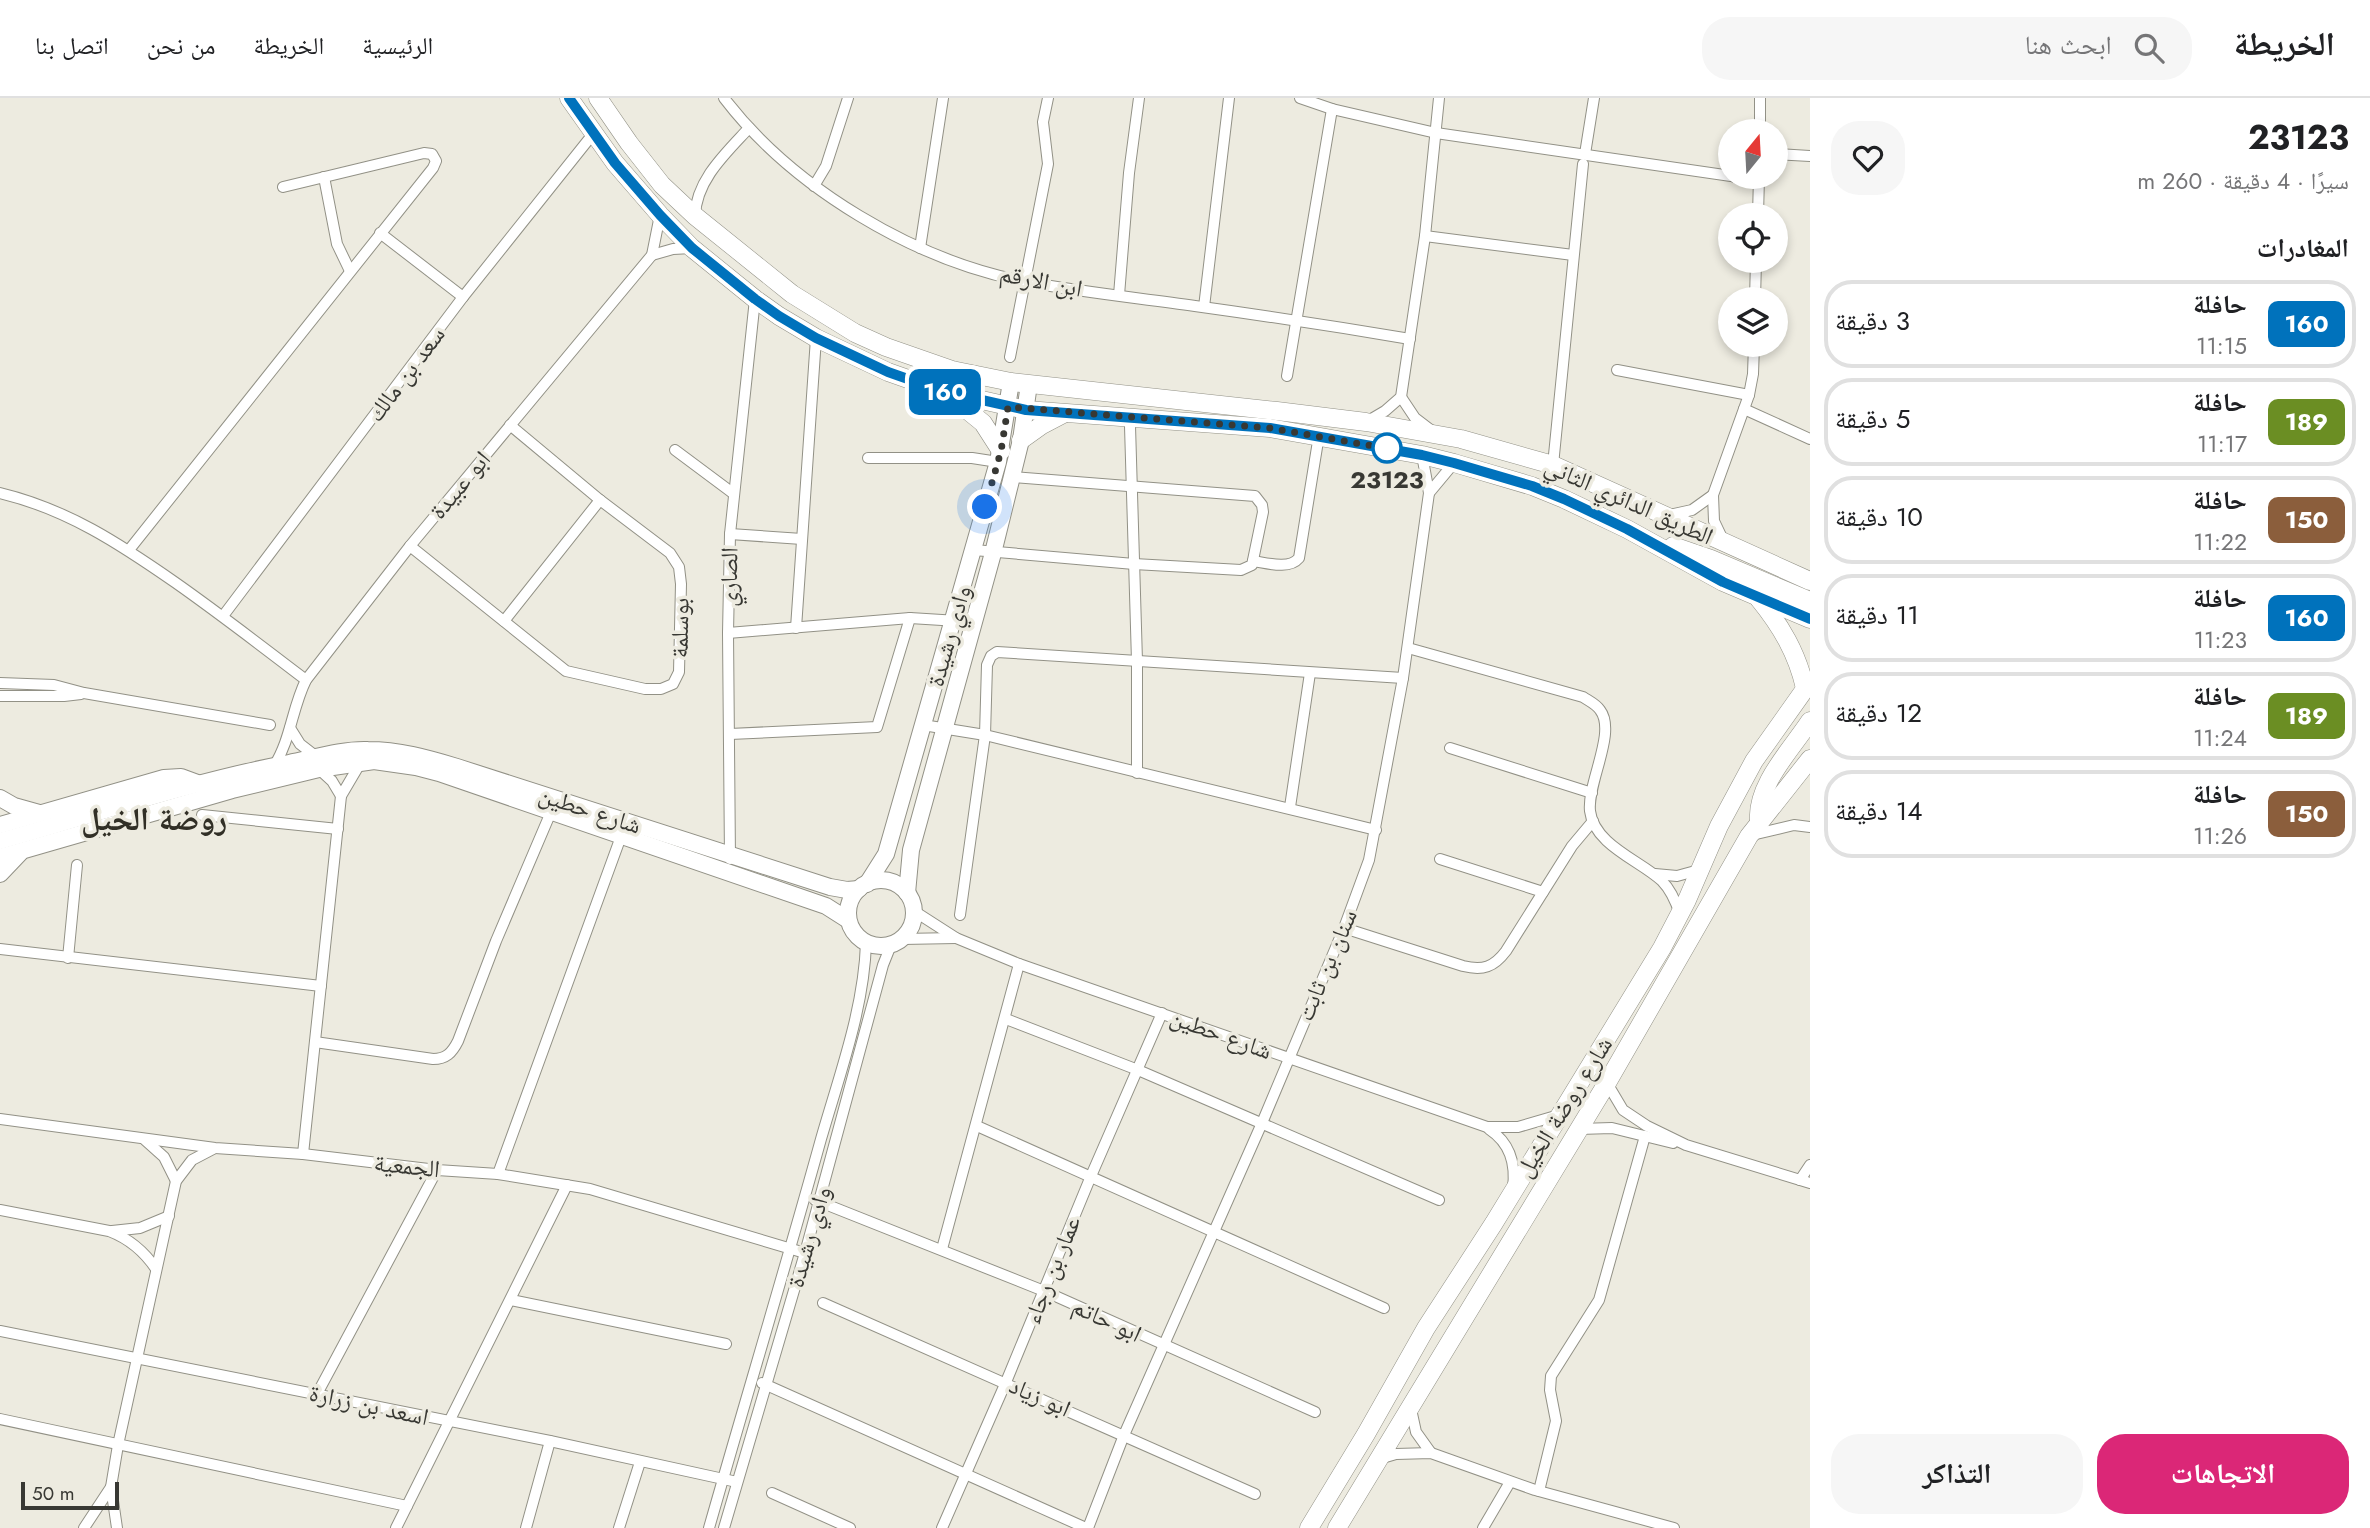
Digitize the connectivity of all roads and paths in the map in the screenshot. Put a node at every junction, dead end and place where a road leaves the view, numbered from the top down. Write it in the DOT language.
graph roads {
  1 [pos="569,98"];
  2 [pos="598,98"];
  3 [pos="724,98"];
  4 [pos="848,98"];
  5 [pos="943,98"];
  6 [pos="1048,98"];
  7 [pos="1139,98"];
  8 [pos="1229,98"];
  9 [pos="1300,98"];
  10 [pos="1439,98"];
  11 [pos="1594,98"];
  12 [pos="1760,98"];
  13 [pos="1332,109"];
  14 [pos="1760,119"];
  15 [pos="750,128"];
  16 [pos="1436,132"];
  17 [pos="593,134"];
  18 [pos="1788,155"];
  19 [pos="1810,156"];
  20 [pos="1584,159"];
  21 [pos="1718,174"];
  22 [pos="324,177"];
  23 [pos="814,186"];
  24 [pos="283,187"];
  25 [pos="660,215"];
  26 [pos="695,216"];
  27 [pos="380,233"];
  28 [pos="1425,236"];
  29 [pos="692,248"];
  30 [pos="920,248"];
  31 [pos="1573,254"];
  32 [pos="652,255"];
  33 [pos="350,271"];
  34 [pos="1025,281"];
  35 [pos="1119,295"];
  36 [pos="463,297"];
  37 [pos="755,299"];
  38 [pos="1204,307"];
  39 [pos="1296,320"];
  40 [pos="816,338"];
  41 [pos="1410,339"];
  42 [pos="1010,357"];
  43 [pos="1754,357"];
  44 [pos="1617,370"];
  45 [pos="1287,376"];
  46 [pos="1020,383"];
  47 [pos="942,391"];
  48 [pos="1749,395"];
  49 [pos="1401,397"];
  50 [pos="1017,409"];
  51 [pos="1744,409"];
  52 [pos="1065,413"];
  53 [pos="1366,422"];
  54 [pos="510,425"];
  55 [pos="1130,426"];
  56 [pos="1436,434"];
  57 [pos="1319,435"];
  58 [pos="1810,439"];
  59 [pos="1021,440"];
  60 [pos="675,450"];
  61 [pos="1422,455"];
  62 [pos="999,457"];
  63 [pos="868,458"];
  64 [pos="1454,463"];
  65 [pos="1553,465"];
  66 [pos="1020,478"];
  67 [pos="1131,488"];
  68 [pos="0,493"];
  69 [pos="1429,493"];
  70 [pos="734,494"];
  71 [pos="1713,495"];
  72 [pos="600,500"];
  73 [pos="1665,515"];
  74 [pos="730,534"];
  75 [pos="802,539"];
  76 [pos="1649,541"];
  77 [pos="1726,544"];
  78 [pos="410,546"];
  79 [pos="129,550"];
  80 [pos="974,550"];
  81 [pos="993,553"];
  82 [pos="1253,561"];
  83 [pos="1134,564"];
  84 [pos="1810,581"];
  85 [pos="1756,596"];
  86 [pos="1810,601"];
  87 [pos="223,616"];
  88 [pos="910,618"];
  89 [pos="955,619"];
  90 [pos="1810,619"];
  91 [pos="504,621"];
  92 [pos="974,622"];
  93 [pos="796,628"];
  94 [pos="728,634"];
  95 [pos="1408,648"];
  96 [pos="1137,661"];
  97 [pos="1310,673"];
  98 [pos="1403,678"];
  99 [pos="306,680"];
  100 [pos="0,683"];
  101 [pos="1808,685"];
  102 [pos="84,693"];
  103 [pos="0,696"];
  104 [pos="1810,721"];
  105 [pos="270,725"];
  106 [pos="923,725"];
  107 [pos="290,728"];
  108 [pos="943,729"];
  109 [pos="730,734"];
  110 [pos="985,734"];
  111 [pos="1450,748"];
  112 [pos="1810,759"];
  113 [pos="361,762"];
  114 [pos="318,763"];
  115 [pos="274,766"];
  116 [pos="1137,773"];
  117 [pos="200,784"];
  118 [pos="1592,793"];
  119 [pos="341,796"];
  120 [pos="0,798"];
  121 [pos="1290,807"];
  122 [pos="551,812"];
  123 [pos="41,814"];
  124 [pos="202,815"];
  125 [pos="1593,821"];
  126 [pos="0,825"];
  127 [pos="1810,827"];
  128 [pos="624,828"];
  129 [pos="1754,828"];
  130 [pos="338,830"];
  131 [pos="1376,830"];
  132 [pos="0,841"];
  133 [pos="23,850"];
  134 [pos="731,856"];
  135 [pos="0,857"];
  136 [pos="1440,859"];
  137 [pos="77,864"];
  138 [pos="1699,870"];
  139 [pos="729,873"];
  140 [pos="1652,873"];
  141 [pos="0,874"];
  142 [pos="863,886"];
  143 [pos="1543,892"];
  144 [pos="906,893"];
  145 [pos="914,911"];
  146 [pos="1680,914"];
  147 [pos="960,915"];
  148 [pos="848,920"];
  149 [pos="1344,928"];
  150 [pos="956,938"];
  151 [pos="897,942"];
  152 [pos="866,943"];
  153 [pos="0,949"];
  154 [pos="68,958"];
  155 [pos="1019,964"];
  156 [pos="321,986"];
  157 [pos="1162,1013"];
  158 [pos="1006,1019"];
  159 [pos="315,1042"];
  160 [pos="1288,1058"];
  161 [pos="1138,1070"];
  162 [pos="1607,1083"];
  163 [pos="1559,1115"];
  164 [pos="0,1119"];
  165 [pos="1262,1123"];
  166 [pos="977,1126"];
  167 [pos="1487,1127"];
  168 [pos="1578,1129"];
  169 [pos="1648,1137"];
  170 [pos="143,1139"];
  171 [pos="1686,1145"];
  172 [pos="215,1148"];
  173 [pos="303,1154"];
  174 [pos="1810,1165"];
  175 [pos="437,1170"];
  176 [pos="499,1174"];
  177 [pos="1091,1176"];
  178 [pos="176,1181"];
  179 [pos="1805,1181"];
  180 [pos="567,1185"];
  181 [pos="1512,1191"];
  182 [pos="806,1197"];
  183 [pos="1439,1200"];
  184 [pos="819,1202"];
  185 [pos="0,1210"];
  186 [pos="169,1216"];
  187 [pos="109,1231"];
  188 [pos="1215,1233"];
  189 [pos="791,1248"];
  190 [pos="942,1249"];
  191 [pos="805,1253"];
  192 [pos="156,1269"];
  193 [pos="1044,1291"];
  194 [pos="511,1300"];
  195 [pos="823,1303"];
  196 [pos="1384,1308"];
  197 [pos="0,1331"];
  198 [pos="726,1344"];
  199 [pos="1164,1346"];
  200 [pos="137,1359"];
  201 [pos="753,1379"];
  202 [pos="1006,1382"];
  203 [pos="767,1385"];
  204 [pos="317,1394"];
  205 [pos="1410,1407"];
  206 [pos="1315,1412"];
  207 [pos="0,1419"];
  208 [pos="450,1421"];
  209 [pos="1124,1435"];
  210 [pos="550,1441"];
  211 [pos="118,1445"];
  212 [pos="1431,1453"];
  213 [pos="1379,1459"];
  214 [pos="640,1462"];
  215 [pos="966,1474"];
  216 [pos="723,1477"];
  217 [pos="737,1482"];
  218 [pos="1510,1482"];
  219 [pos="111,1487"];
  220 [pos="1537,1490"];
  221 [pos="772,1493"];
  222 [pos="1255,1494"];
  223 [pos="407,1506"];
  224 [pos="84,1528"];
  225 [pos="117,1528"];
  226 [pos="396,1528"];
  227 [pos="526,1528"];
  228 [pos="619,1528"];
  229 [pos="709,1528"];
  230 [pos="724,1528"];
  231 [pos="850,1528"];
  232 [pos="943,1528"];
  233 [pos="1087,1528"];
  234 [pos="1309,1528"];
  235 [pos="1337,1528"];
  236 [pos="1483,1528"];
  237 [pos="1674,1528"];
  1 -- 17 [label="main road, الطريق الدائري الثاني"];
  2 -- 26 [label="main road, الطريق الدائري الثاني"];
  3 -- 15 [label="street, ابن الارقم"];
  4 -- 23 [label="street"];
  5 -- 30 [label="street"];
  6 -- 34 [label="street"];
  7 -- 35 [label="street"];
  8 -- 38 [label="street"];
  9 -- 13 [label="street"];
  10 -- 16 [label="street"];
  11 -- 20 [label="street"];
  12 -- 14 [label="street"];
  13 -- 16 [label="street"];
  13 -- 39 [label="street"];
  15 -- 23 [label="street, ابن الارقم"];
  15 -- 26 [label="street"];
  16 -- 20 [label="street"];
  16 -- 28 [label="street"];
  17 -- 25 [label="main road, الطريق الدائري الثاني"];
  17 -- 36 [label="street, سعد بن مالك"];
  18 -- 19 [label="street"];
  20 -- 21 [label="street"];
  20 -- 31 [label="street"];
  22 -- 24 [label="street"];
  22 -- 27 [label="street"];
  22 -- 33 [label="street"];
  23 -- 30 [label="street, ابن الارقم"];
  25 -- 29 [label="main road, الطريق الدائري الثاني"];
  25 -- 32 [label="street, ابو عبيدة"];
  26 -- 46 [label="main road, الطريق الدائري الثاني"];
  27 -- 33 [label="street"];
  27 -- 36 [label="street"];
  28 -- 31 [label="street"];
  28 -- 41 [label="street"];
  29 -- 32 [label="street"];
  29 -- 37 [label="main road, الطريق الدائري الثاني"];
  30 -- 34 [label="street, ابن الارقم"];
  31 -- 65 [label="street"];
  32 -- 54 [label="street, ابو عبيدة"];
  33 -- 79 [label="street"];
  34 -- 35 [label="street, ابن الارقم"];
  34 -- 42 [label="street"];
  35 -- 38 [label="street, ابن الارقم"];
  36 -- 87 [label="street, سعد بن مالك"];
  37 -- 40 [label="main road, الطريق الدائري الثاني"];
  37 -- 70 [label="street, الصاري"];
  38 -- 39 [label="street, ابن الارقم"];
  39 -- 41 [label="street, ابن الارقم"];
  39 -- 45 [label="street"];
  40 -- 47 [label="main road, الطريق الدائري الثاني"];
  40 -- 75 [label="street"];
  41 -- 49 [label="street"];
  43 -- 48 [label="street"];
  44 -- 48 [label="street"];
  46 -- 50 [label="street, وادي رشيدة"];
  46 -- 53 [label="main road, الطريق الدائري الثاني"];
  47 -- 50 [label="main road, الطريق الدائري الثاني"];
  47 -- 62 [label="main road"];
  48 -- 51 [label="street"];
  49 -- 53 [label="street"];
  49 -- 56 [label="street"];
  50 -- 52 [label="main road, الطريق الدائري الثاني"];
  50 -- 59 [label="street, وادي رشيدة"];
  50 -- 62 [label="street, وادي رشيدة"];
  51 -- 58 [label="street"];
  51 -- 71 [label="street"];
  52 -- 57 [label="main road, الطريق الدائري الثاني"];
  52 -- 59 [label="main road"];
  53 -- 56 [label="main road, الطريق الدائري الثاني"];
  54 -- 72 [label="street, بوسلمة"];
  54 -- 78 [label="street, ابو عبيدة"];
  55 -- 67 [label="street"];
  56 -- 65 [label="main road, الطريق الدائري الثاني"];
  57 -- 61 [label="main road, الطريق الدائري الثاني"];
  57 -- 82 [label="street"];
  59 -- 66 [label="street, وادي رشيدة"];
  60 -- 70 [label="street"];
  61 -- 64 [label="main road, الطريق الدائري الثاني"];
  61 -- 69 [label="street, سنان بن ثابت"];
  62 -- 63 [label="street"];
  62 -- 80 [label="street, وادي رشيدة"];
  64 -- 69 [label="street"];
  64 -- 76 [label="main road, الطريق الدائري الثاني"];
  65 -- 73 [label="main road, الطريق الدائري الثاني"];
  66 -- 67 [label="street"];
  66 -- 81 [label="street, وادي رشيدة"];
  67 -- 82 [label="street"];
  67 -- 83 [label="street"];
  68 -- 79 [label="street"];
  69 -- 95 [label="street, سنان بن ثابت"];
  70 -- 74 [label="street, الصاري"];
  71 -- 73 [label="street"];
  71 -- 77 [label="street"];
  72 -- 91 [label="street"];
  72 -- 91 [label="street, بوسلمة"];
  73 -- 77 [label="main road, الطريق الدائري الثاني"];
  74 -- 75 [label="street"];
  74 -- 94 [label="street, الصاري"];
  75 -- 93 [label="street"];
  76 -- 85 [label="main road, الطريق الدائري الثاني"];
  76 -- 86 [label="main road"];
  77 -- 84 [label="main road, الطريق الدائري الثاني"];
  78 -- 91 [label="street, بوسلمة"];
  78 -- 99 [label="street, ابو عبيدة"];
  79 -- 87 [label="street"];
  80 -- 81 [label="street"];
  80 -- 89 [label="street, وادي رشيدة"];
  81 -- 83 [label="street"];
  81 -- 92 [label="street, وادي رشيدة"];
  82 -- 83 [label="street"];
  83 -- 96 [label="street"];
  85 -- 90 [label="main road, الطريق الدائري الثاني"];
  85 -- 101 [label="main road"];
  87 -- 99 [label="street"];
  88 -- 89 [label="street"];
  88 -- 93 [label="street"];
  88 -- 109 [label="street"];
  89 -- 92 [label="street"];
  89 -- 106 [label="street, وادي رشيدة"];
  92 -- 108 [label="street, وادي رشيدة"];
  93 -- 94 [label="street"];
  94 -- 109 [label="street, الصاري"];
  95 -- 98 [label="street, سنان بن ثابت"];
  95 -- 118 [label="street"];
  96 -- 97 [label="street"];
  96 -- 110 [label="street, وادي رشيدة"];
  96 -- 116 [label="street"];
  97 -- 98 [label="street"];
  97 -- 121 [label="street"];
  98 -- 131 [label="street, سنان بن ثابت"];
  99 -- 107 [label="street, ابو عبيدة"];
  100 -- 102 [label="street"];
  101 -- 138 [label="main road, شارع روضة الخيل"];
  102 -- 103 [label="street"];
  102 -- 105 [label="street"];
  104 -- 129 [label="main road"];
  106 -- 108 [label="street"];
  106 -- 142 [label="street, وادي رشيدة"];
  107 -- 114 [label="street"];
  107 -- 115 [label="street, ابو عبيدة"];
  108 -- 110 [label="street"];
  108 -- 144 [label="street, وادي رشيدة"];
  109 -- 134 [label="street, الصاري"];
  110 -- 116 [label="street"];
  110 -- 147 [label="street, وادي رشيدة"];
  111 -- 118 [label="street"];
  112 -- 129 [label="main road, شارع روضة الخيل"];
  113 -- 114 [label="street, شارع حطين"];
  113 -- 119 [label="street"];
  113 -- 122 [label="street, شارع حطين"];
  114 -- 115 [label="street"];
  114 -- 119 [label="street"];
  114 -- 128 [label="street, شارع حطين"];
  114 -- 133 [label="street"];
  115 -- 117 [label="street"];
  116 -- 121 [label="street"];
  117 -- 123 [label="street"];
  117 -- 132 [label="street"];
  118 -- 125 [label="street"];
  119 -- 130 [label="street"];
  120 -- 123 [label="street"];
  121 -- 131 [label="street"];
  122 -- 128 [label="street, شارع حطين"];
  122 -- 159 [label="street"];
  123 -- 126 [label="street"];
  124 -- 130 [label="street"];
  125 -- 140 [label="street"];
  125 -- 143 [label="street"];
  127 -- 129 [label="street"];
  128 -- 134 [label="street, شارع حطين"];
  128 -- 139 [label="street, شارع حطين"];
  128 -- 176 [label="street"];
  129 -- 162 [label="main road, شارع روضة الخيل"];
  130 -- 156 [label="street"];
  131 -- 149 [label="street, سنان بن ثابت"];
  133 -- 135 [label="street"];
  133 -- 141 [label="street"];
  134 -- 139 [label="street, الصاري"];
  134 -- 142 [label="street, شارع حطين"];
  136 -- 143 [label="street"];
  137 -- 154 [label="street"];
  138 -- 140 [label="street"];
  138 -- 146 [label="main road, شارع روضة الخيل"];
  139 -- 148 [label="street, شارع حطين"];
  140 -- 146 [label="street"];
  142 -- 144 [label="street"];
  142 -- 148 [label="street"];
  143 -- 149 [label="street"];
  144 -- 145 [label="street"];
  145 -- 150 [label="street, شارع حطين"];
  145 -- 151 [label="street"];
  146 -- 163 [label="main road, شارع روضة الخيل"];
  148 -- 152 [label="street"];
  149 -- 160 [label="street, سنان بن ثابت"];
  150 -- 151 [label="street, شارع حطين"];
  150 -- 155 [label="street, شارع حطين"];
  151 -- 152 [label="street"];
  151 -- 184 [label="street, وادي رشيدة"];
  152 -- 182 [label="street, وادي رشيدة"];
  153 -- 154 [label="street"];
  154 -- 156 [label="street"];
  155 -- 157 [label="street, شارع حطين"];
  155 -- 158 [label="street"];
  156 -- 159 [label="street"];
  157 -- 160 [label="street, شارع حطين"];
  157 -- 161 [label="street, عمار بن رجاء"];
  158 -- 161 [label="street"];
  158 -- 166 [label="street"];
  159 -- 173 [label="street"];
  160 -- 165 [label="street, سنان بن ثابت"];
  160 -- 167 [label="street, شارع حطين"];
  161 -- 165 [label="street"];
  161 -- 177 [label="street, عمار بن رجاء"];
  162 -- 168 [label="main road, شارع روضة الخيل"];
  162 -- 171 [label="street"];
  163 -- 167 [label="street, شارع حطين"];
  163 -- 181 [label="main road, شارع روضة الخيل"];
  164 -- 170 [label="street, الجمعية"];
  165 -- 183 [label="street"];
  165 -- 188 [label="street, سنان بن ثابت"];
  166 -- 177 [label="street"];
  166 -- 190 [label="street"];
  167 -- 181 [label="street, شارع حطين"];
  168 -- 169 [label="street"];
  168 -- 205 [label="main road, شارع روضة الخيل"];
  169 -- 171 [label="street"];
  169 -- 220 [label="street"];
  170 -- 172 [label="street, الجمعية"];
  170 -- 178 [label="street"];
  171 -- 179 [label="street"];
  172 -- 173 [label="street, الجمعية"];
  172 -- 178 [label="street"];
  173 -- 175 [label="street, الجمعية"];
  174 -- 179 [label="street"];
  175 -- 176 [label="street, الجمعية"];
  175 -- 204 [label="street"];
  176 -- 180 [label="street, الجمعية"];
  177 -- 188 [label="street"];
  177 -- 193 [label="street, عمار بن رجاء"];
  178 -- 186 [label="street"];
  180 -- 189 [label="street, الجمعية"];
  180 -- 194 [label="street"];
  181 -- 234 [label="main road, شارع روضة الخيل"];
  182 -- 184 [label="street, ابو حاتم"];
  182 -- 189 [label="street, وادي رشيدة"];
  184 -- 190 [label="street, ابو حاتم"];
  184 -- 191 [label="street, وادي رشيدة"];
  185 -- 187 [label="street"];
  186 -- 187 [label="street"];
  186 -- 192 [label="street"];
  187 -- 192 [label="street"];
  188 -- 196 [label="street"];
  188 -- 199 [label="street, سنان بن ثابت"];
  189 -- 191 [label="street, الجمعية"];
  189 -- 201 [label="street, وادي رشيدة"];
  190 -- 193 [label="street, ابو حاتم"];
  191 -- 203 [label="street, وادي رشيدة"];
  192 -- 200 [label="street"];
  193 -- 199 [label="street, ابو حاتم"];
  193 -- 202 [label="street, عمار بن رجاء"];
  194 -- 198 [label="street"];
  194 -- 208 [label="street"];
  195 -- 202 [label="street, ابو زياد"];
  197 -- 200 [label="street, اسعد بن زرارة"];
  199 -- 206 [label="street, ابو حاتم"];
  199 -- 209 [label="street, سنان بن ثابت"];
  200 -- 204 [label="street, اسعد بن زرارة"];
  200 -- 211 [label="street"];
  201 -- 203 [label="street"];
  201 -- 216 [label="street, وادي رشيدة"];
  202 -- 209 [label="street, ابو زياد"];
  202 -- 215 [label="street, عمار بن رجاء"];
  203 -- 215 [label="street"];
  203 -- 217 [label="street, وادي رشيدة"];
  204 -- 208 [label="street, اسعد بن زرارة"];
  205 -- 212 [label="street"];
  205 -- 213 [label="main road, شارع روضة الخيل"];
  207 -- 211 [label="street"];
  208 -- 210 [label="street, اسعد بن زرارة"];
  208 -- 223 [label="street"];
  209 -- 222 [label="street, ابو زياد"];
  209 -- 233 [label="street, سنان بن ثابت"];
  210 -- 214 [label="street, اسعد بن زرارة"];
  210 -- 227 [label="street"];
  211 -- 219 [label="street"];
  211 -- 223 [label="street"];
  212 -- 213 [label="street"];
  212 -- 218 [label="street"];
  213 -- 235 [label="main road, شارع روضة الخيل"];
  214 -- 216 [label="street, اسعد بن زرارة"];
  214 -- 228 [label="street"];
  215 -- 232 [label="street, عمار بن رجاء"];
  215 -- 233 [label="street"];
  216 -- 217 [label="street, اسعد بن زرارة"];
  216 -- 229 [label="street, وادي رشيدة"];
  217 -- 230 [label="street, وادي رشيدة"];
  218 -- 220 [label="street"];
  218 -- 236 [label="street"];
  219 -- 224 [label="street"];
  219 -- 225 [label="street"];
  220 -- 237 [label="street"];
  221 -- 231 [label="street"];
  223 -- 226 [label="street"];
}
